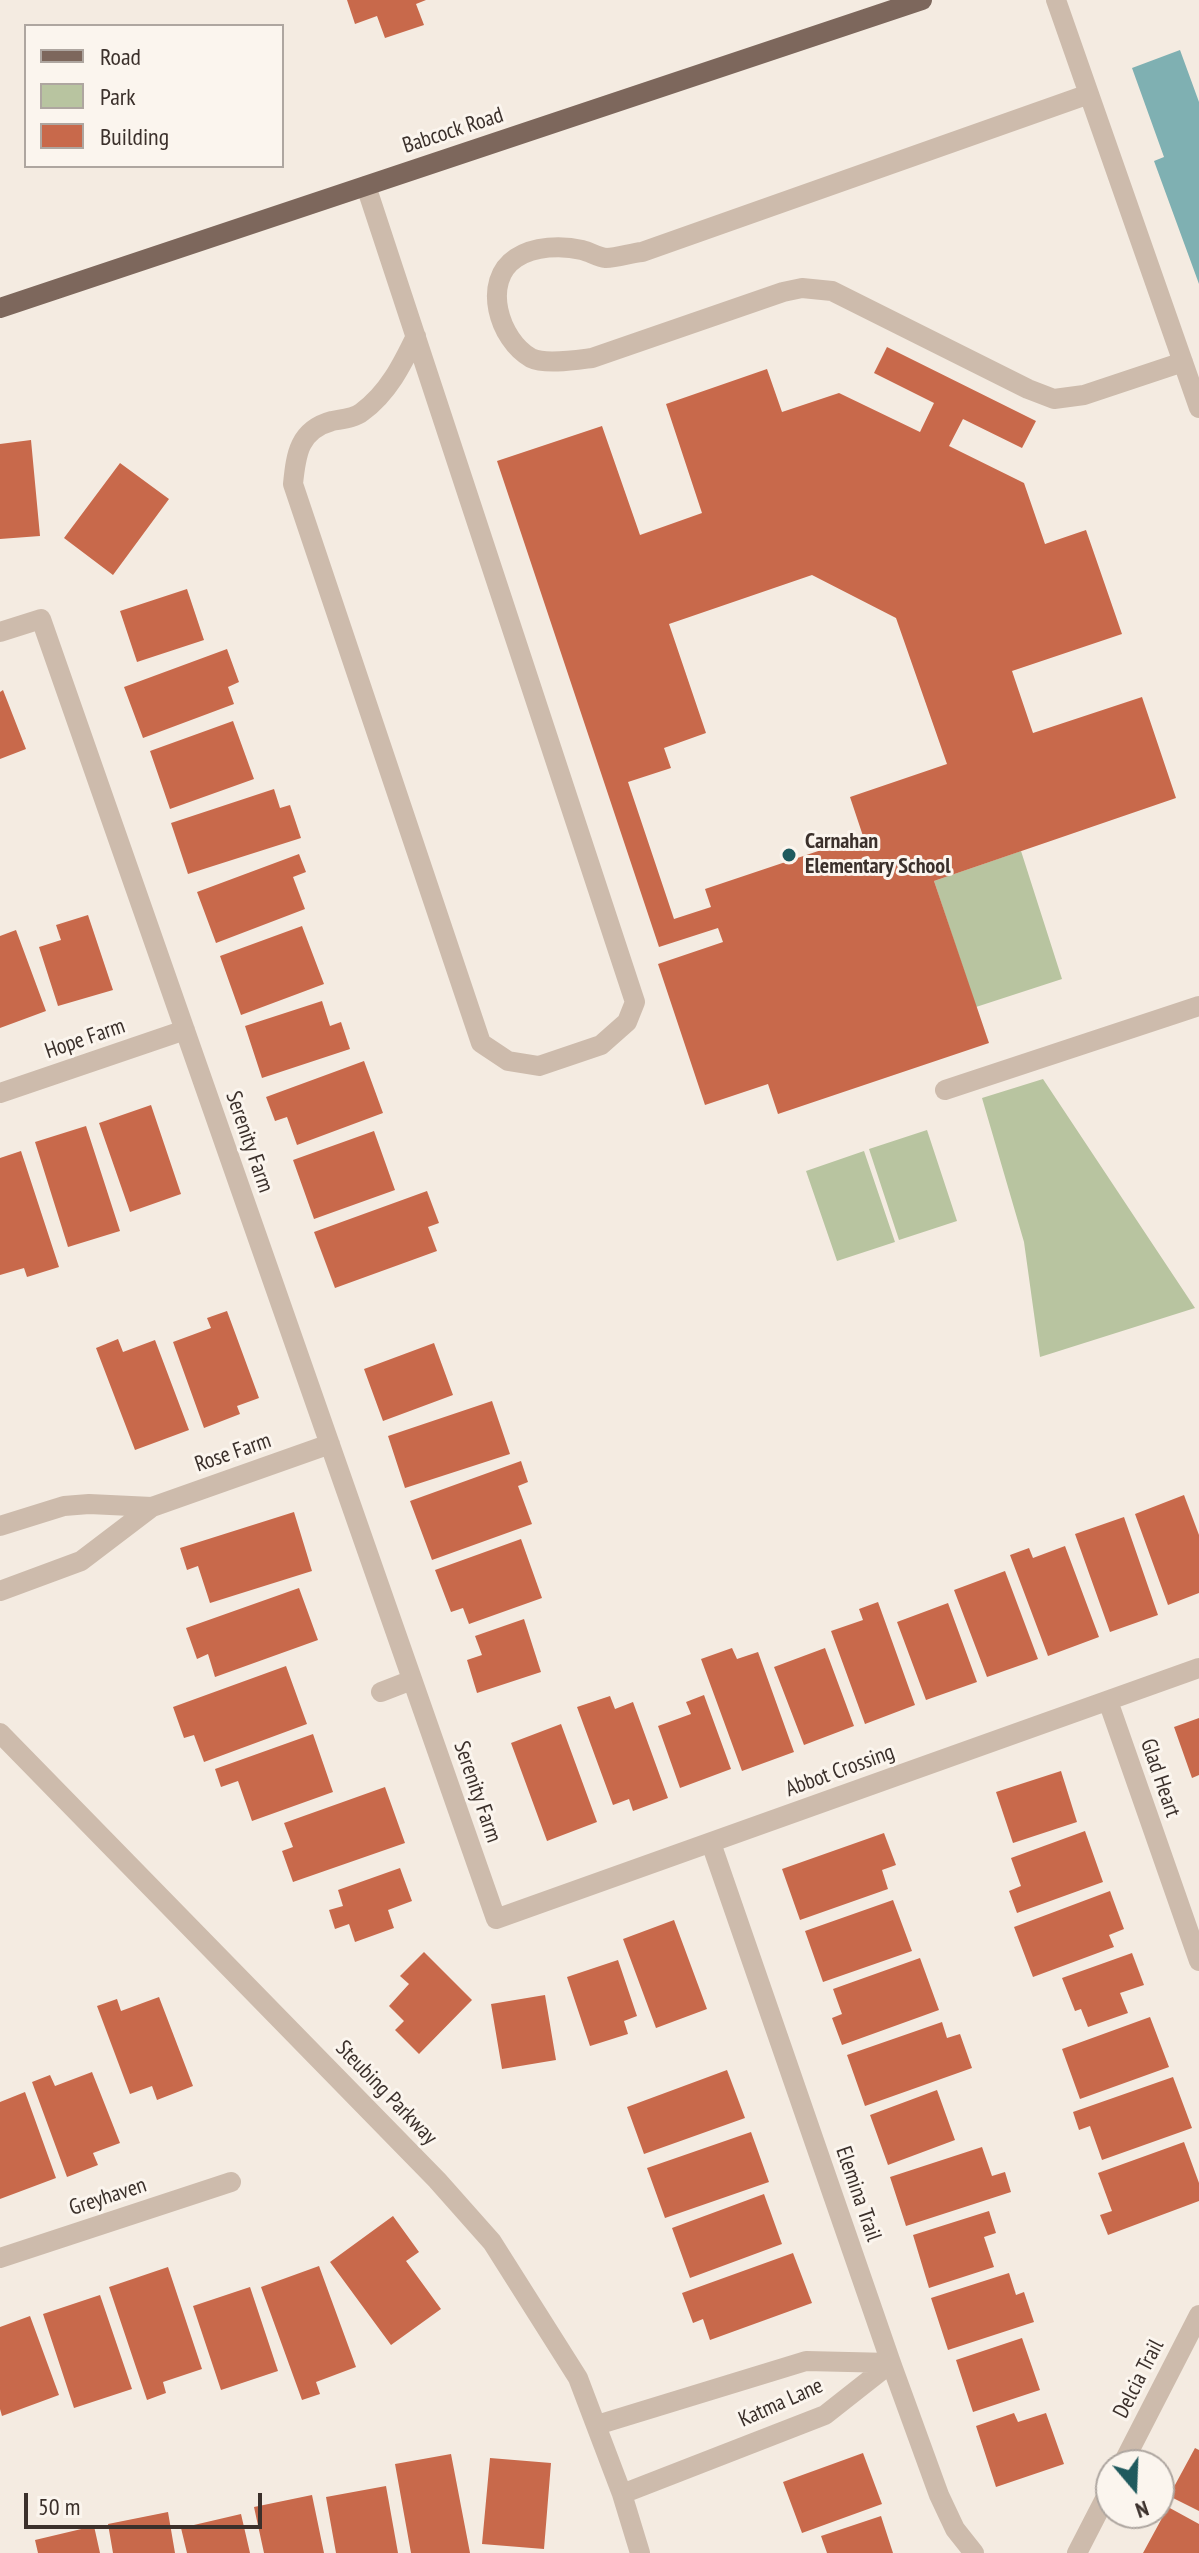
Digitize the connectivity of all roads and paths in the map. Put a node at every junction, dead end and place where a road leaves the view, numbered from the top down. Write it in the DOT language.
graph roads {
  1 [pos="922,0"];
  2 [pos="1056,0"];
  3 [pos="1089,94"];
  4 [pos="366,186"];
  5 [pos="0,308"];
  6 [pos="416,336"];
  7 [pos="1183,362"];
  8 [pos="1199,408"];
  9 [pos="0,632"];
  10 [pos="1199,1006"];
  11 [pos="185,1030"];
  12 [pos="945,1090"];
  13 [pos="0,1093"];
  14 [pos="330,1444"];
  15 [pos="152,1507"];
  16 [pos="0,1526"];
  17 [pos="0,1591"];
  18 [pos="1199,1668"];
  19 [pos="412,1680"];
  20 [pos="381,1692"];
  21 [pos="1108,1701"];
  22 [pos="0,1733"];
  23 [pos="711,1843"];
  24 [pos="496,1919"];
  25 [pos="1199,1961"];
  26 [pos="231,2182"];
  27 [pos="0,2258"];
  28 [pos="1199,2315"];
  29 [pos="891,2363"];
  30 [pos="597,2425"];
  31 [pos="1130,2449"];
  32 [pos="622,2494"];
  33 [pos="1095,2518"];
  34 [pos="640,2553"];
  35 [pos="974,2553"];
  36 [pos="1077,2553"];
  1 -- 4 [label="main road, Babcock Road"];
  2 -- 3 [label="street"];
  3 -- 7 [label="street"];
  3 -- 7 [label="street"];
  4 -- 5 [label="main road, Babcock Road"];
  4 -- 6 [label="street"];
  6 -- 6 [label="street"];
  7 -- 8 [label="street"];
  9 -- 11 [label="street, Serenity Farm"];
  10 -- 12 [label="street"];
  11 -- 13 [label="street, Hope Farm"];
  11 -- 14 [label="street, Serenity Farm"];
  14 -- 15 [label="street, Rose Farm"];
  14 -- 19 [label="street, Serenity Farm"];
  15 -- 16 [label="street, Rose Farm"];
  15 -- 17 [label="street, Rose Farm"];
  18 -- 21 [label="street, Abbot Crossing"];
  19 -- 20 [label="street"];
  19 -- 24 [label="street, Serenity Farm"];
  21 -- 23 [label="street, Abbot Crossing"];
  21 -- 25 [label="street, Glad Heart"];
  22 -- 30 [label="street, Steubing Parkway"];
  23 -- 24 [label="street, Abbot Crossing"];
  23 -- 29 [label="street, Elemina Trail"];
  26 -- 27 [label="street, Greyhaven"];
  28 -- 31 [label="street, Delcia Trail"];
  29 -- 30 [label="street, Katma Lane"];
  29 -- 32 [label="street, Katma Lane"];
  29 -- 35 [label="street, Elemina Trail"];
  30 -- 32 [label="street, Steubing Parkway"];
  32 -- 34 [label="street, Steubing Parkway"];
  33 -- 36 [label="street"];
}
